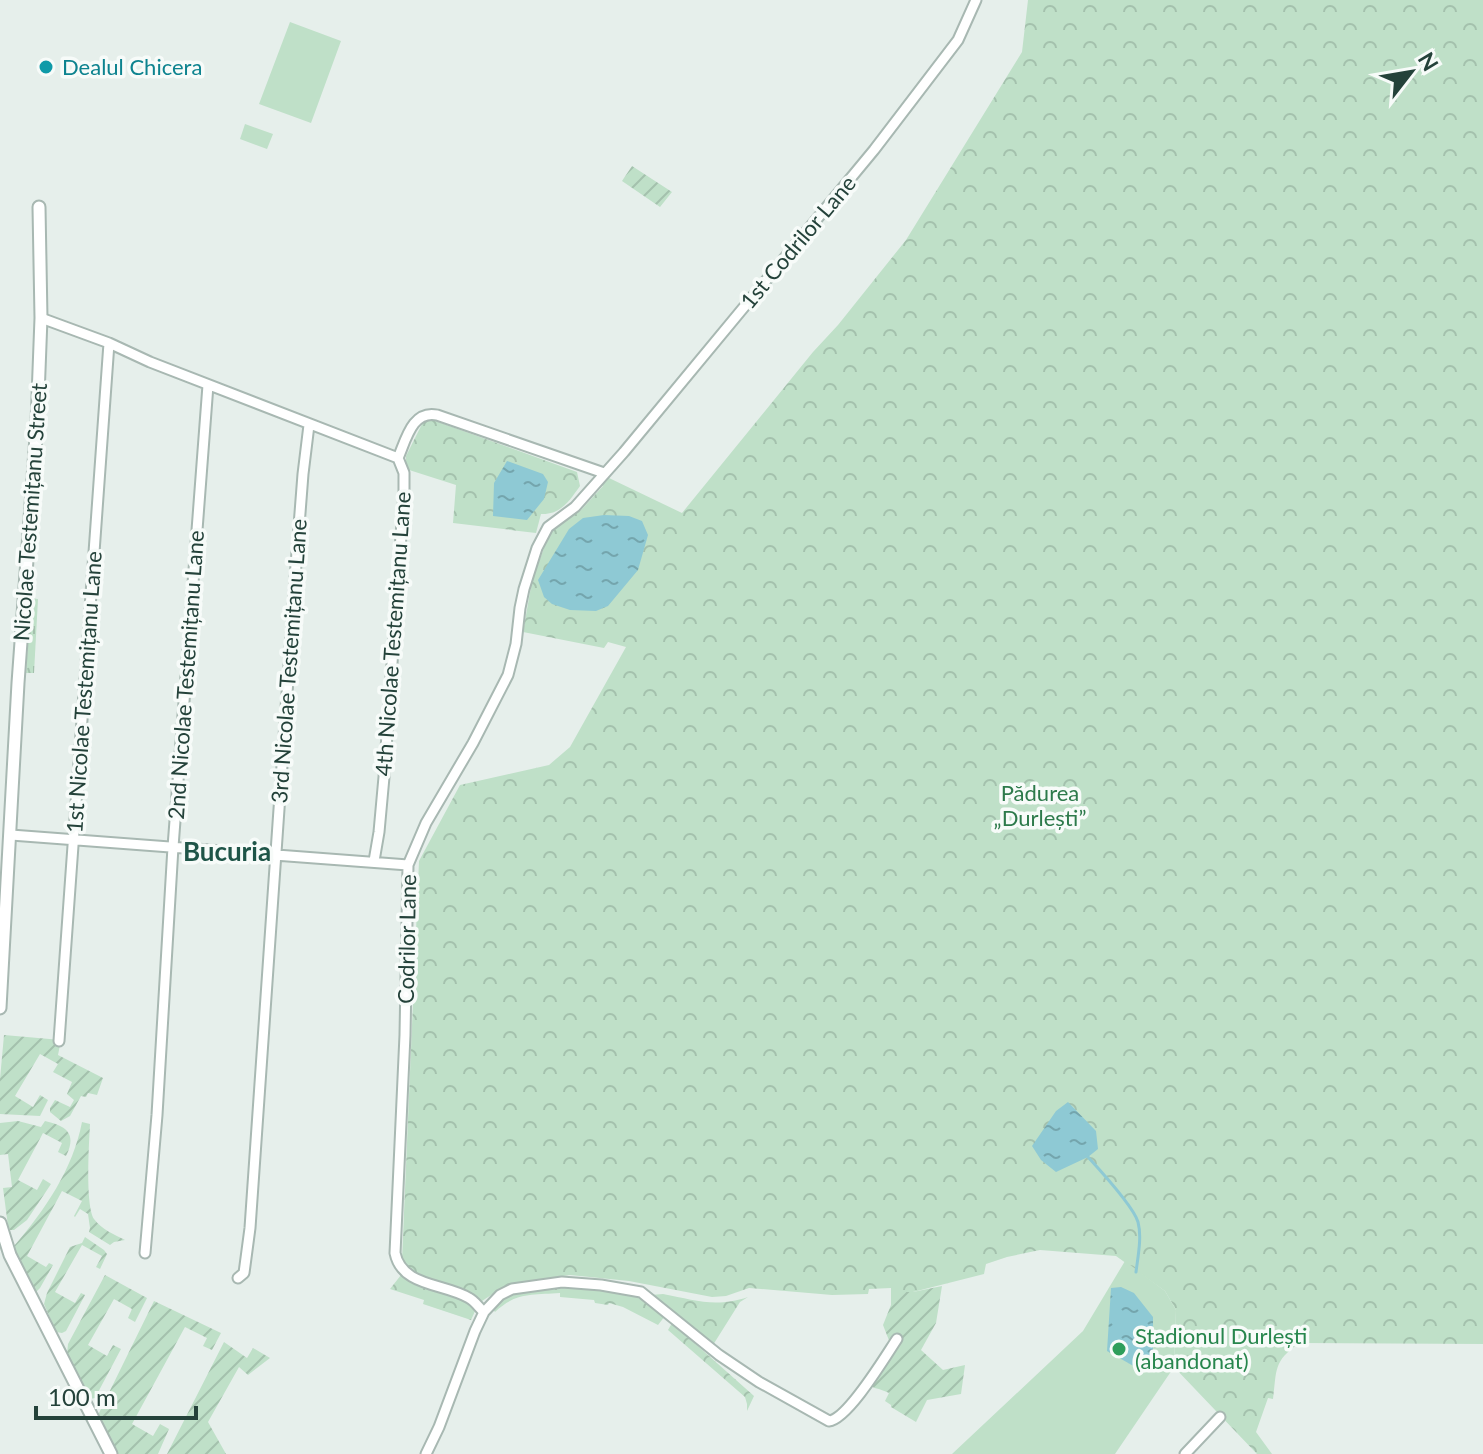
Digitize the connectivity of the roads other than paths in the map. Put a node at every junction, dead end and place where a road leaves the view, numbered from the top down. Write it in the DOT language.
graph roads {
  1 [pos="976,0"];
  2 [pos="39,207"];
  3 [pos="41,318"];
  4 [pos="109,343"];
  5 [pos="208,385"];
  6 [pos="309,425"];
  7 [pos="398,458"];
  8 [pos="604,473"];
  9 [pos="11,835"];
  10 [pos="73,840"];
  11 [pos="173,847"];
  12 [pos="276,853"];
  13 [pos="374,861"];
  14 [pos="408,865"];
  15 [pos="0,1008"];
  16 [pos="59,1041"];
  17 [pos="0,1229"];
  18 [pos="145,1253"];
  19 [pos="238,1278"];
  20 [pos="484,1312"];
  21 [pos="897,1339"];
  22 [pos="1220,1417"];
  23 [pos="111,1454"];
  24 [pos="426,1454"];
  25 [pos="1185,1454"];
  1 -- 8 [label="street, 1st Codrilor Lane"];
  2 -- 3 [label="street, Nicolae Testemițanu Street"];
  3 -- 4 [label="street"];
  3 -- 9 [label="street, Nicolae Testemițanu Street"];
  4 -- 5 [label="street"];
  4 -- 10 [label="street, 1st Nicolae Testemițanu Lane"];
  5 -- 6 [label="street"];
  5 -- 11 [label="street, 2nd Nicolae Testemițanu Lane"];
  6 -- 7 [label="street"];
  6 -- 12 [label="street, 3rd Nicolae Testemițanu Lane"];
  7 -- 8 [label="street, 4th Nicolae Testemițanu Lane"];
  7 -- 13 [label="street, 4th Nicolae Testemițanu Lane"];
  8 -- 14 [label="street, Codrilor Lane"];
  9 -- 10 [label="street"];
  9 -- 15 [label="street, Nicolae Testemițanu Street"];
  10 -- 11 [label="street"];
  10 -- 16 [label="street, 1st Nicolae Testemițanu Lane"];
  11 -- 12 [label="street"];
  11 -- 18 [label="street, 2nd Nicolae Testemițanu Lane"];
  12 -- 13 [label="street"];
  12 -- 19 [label="street, 3rd Nicolae Testemițanu Lane"];
  13 -- 14 [label="street"];
  14 -- 20 [label="street, Codrilor Lane"];
  17 -- 23 [label="street"];
  20 -- 21 [label="street"];
  20 -- 24 [label="street"];
  22 -- 25 [label="street"];
}
